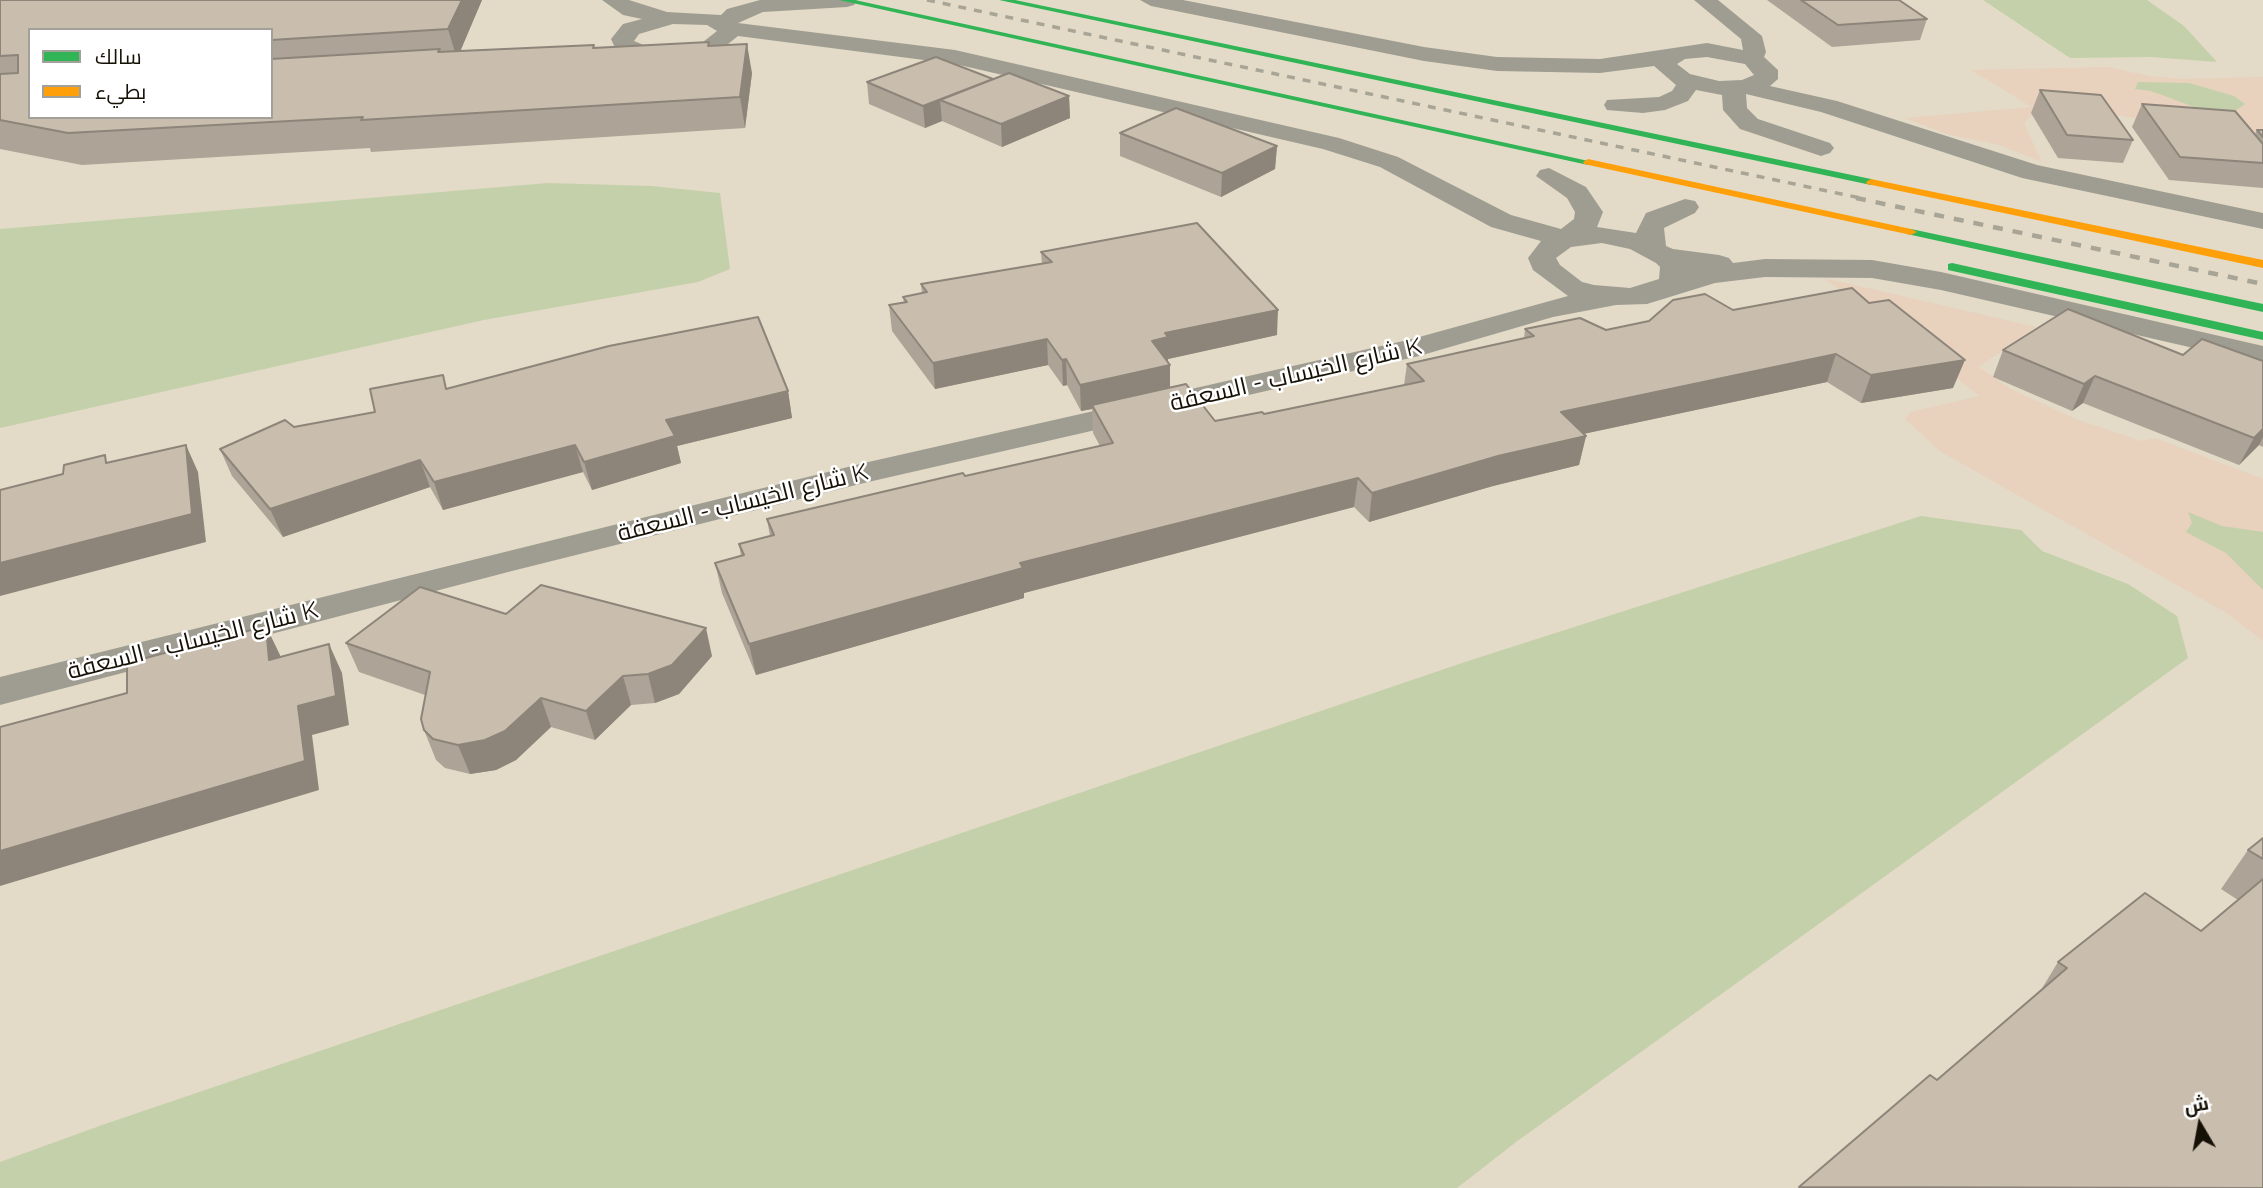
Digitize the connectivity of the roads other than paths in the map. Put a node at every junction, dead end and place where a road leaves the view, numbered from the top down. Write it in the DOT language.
graph roads {
  1 [pos="705,0"];
  2 [pos="845,0"];
  3 [pos="1003,0"];
  4 [pos="1151,0"];
  5 [pos="1705,0"];
  6 [pos="614,1"];
  7 [pos="1052,10"];
  8 [pos="669,18"];
  9 [pos="1732,22"];
  10 [pos="727,27"];
  11 [pos="809,40"];
  12 [pos="1041,42"];
  13 [pos="613,45"];
  14 [pos="710,47"];
  15 [pos="1707,50"];
  16 [pos="1760,67"];
  17 [pos="1678,72"];
  18 [pos="1479,78"];
  19 [pos="1740,88"];
  20 [pos="1609,104"];
  21 [pos="1855,115"];
  22 [pos="1670,116"];
  23 [pos="1725,128"];
  24 [pos="1350,132"];
  25 [pos="1827,149"];
  26 [pos="1542,175"];
  27 [pos="1590,185"];
  28 [pos="1658,201"];
  29 [pos="2089,201"];
  30 [pos="1692,208"];
  31 [pos="1483,213"];
  32 [pos="2263,221"];
  33 [pos="2263,236"];
  34 [pos="1566,239"];
  35 [pos="1928,261"];
  36 [pos="1663,263"];
  37 [pos="2263,264"];
  38 [pos="1545,268"];
  39 [pos="1612,297"];
  40 [pos="2263,308"];
  41 [pos="1490,327"];
  42 [pos="2263,336"];
  43 [pos="2263,355"];
  44 [pos="0,691"];
  1 -- 8 [label="street"];
  2 -- 10 [label="street"];
  2 -- 12 [label="main road"];
  3 -- 7 [label="main road"];
  4 -- 17 [label="street"];
  5 -- 9 [label="street"];
  6 -- 8 [label="street"];
  6 -- 13 [label="street"];
  7 -- 18 [label="main road"];
  7 -- 37 [label="main road"];
  8 -- 10 [label="street"];
  8 -- 13 [label="street"];
  9 -- 15 [label="street"];
  9 -- 16 [label="street"];
  10 -- 11 [label="street"];
  10 -- 14 [label="street"];
  11 -- 14 [label="street"];
  11 -- 31 [label="street"];
  12 -- 24 [label="main road"];
  12 -- 40 [label="main road"];
  13 -- 14 [label="street"];
  15 -- 16 [label="street"];
  15 -- 17 [label="street"];
  16 -- 19 [label="street"];
  16 -- 21 [label="street"];
  17 -- 19 [label="street"];
  17 -- 20 [label="street"];
  19 -- 21 [label="street"];
  19 -- 25 [label="street"];
  20 -- 22 [label="main road"];
  21 -- 32 [label="street"];
  23 -- 25 [label="main road"];
  26 -- 27 [label="main road"];
  26 -- 34 [label="street"];
  28 -- 30 [label="main road"];
  29 -- 33 [label="main road"];
  30 -- 36 [label="street"];
  31 -- 34 [label="street"];
  31 -- 38 [label="street"];
  34 -- 36 [label="street"];
  34 -- 38 [label="street, شارع الخيساب - السعفة K"];
  35 -- 42 [label="main road"];
  36 -- 39 [label="street"];
  36 -- 43 [label="street"];
  38 -- 39 [label="street"];
  38 -- 41 [label="street, شارع الخيساب - السعفة K"];
  39 -- 41 [label="street, شارع الخيساب - السعفة K"];
  41 -- 44 [label="street, شارع الخيساب - السعفة K"];
}
